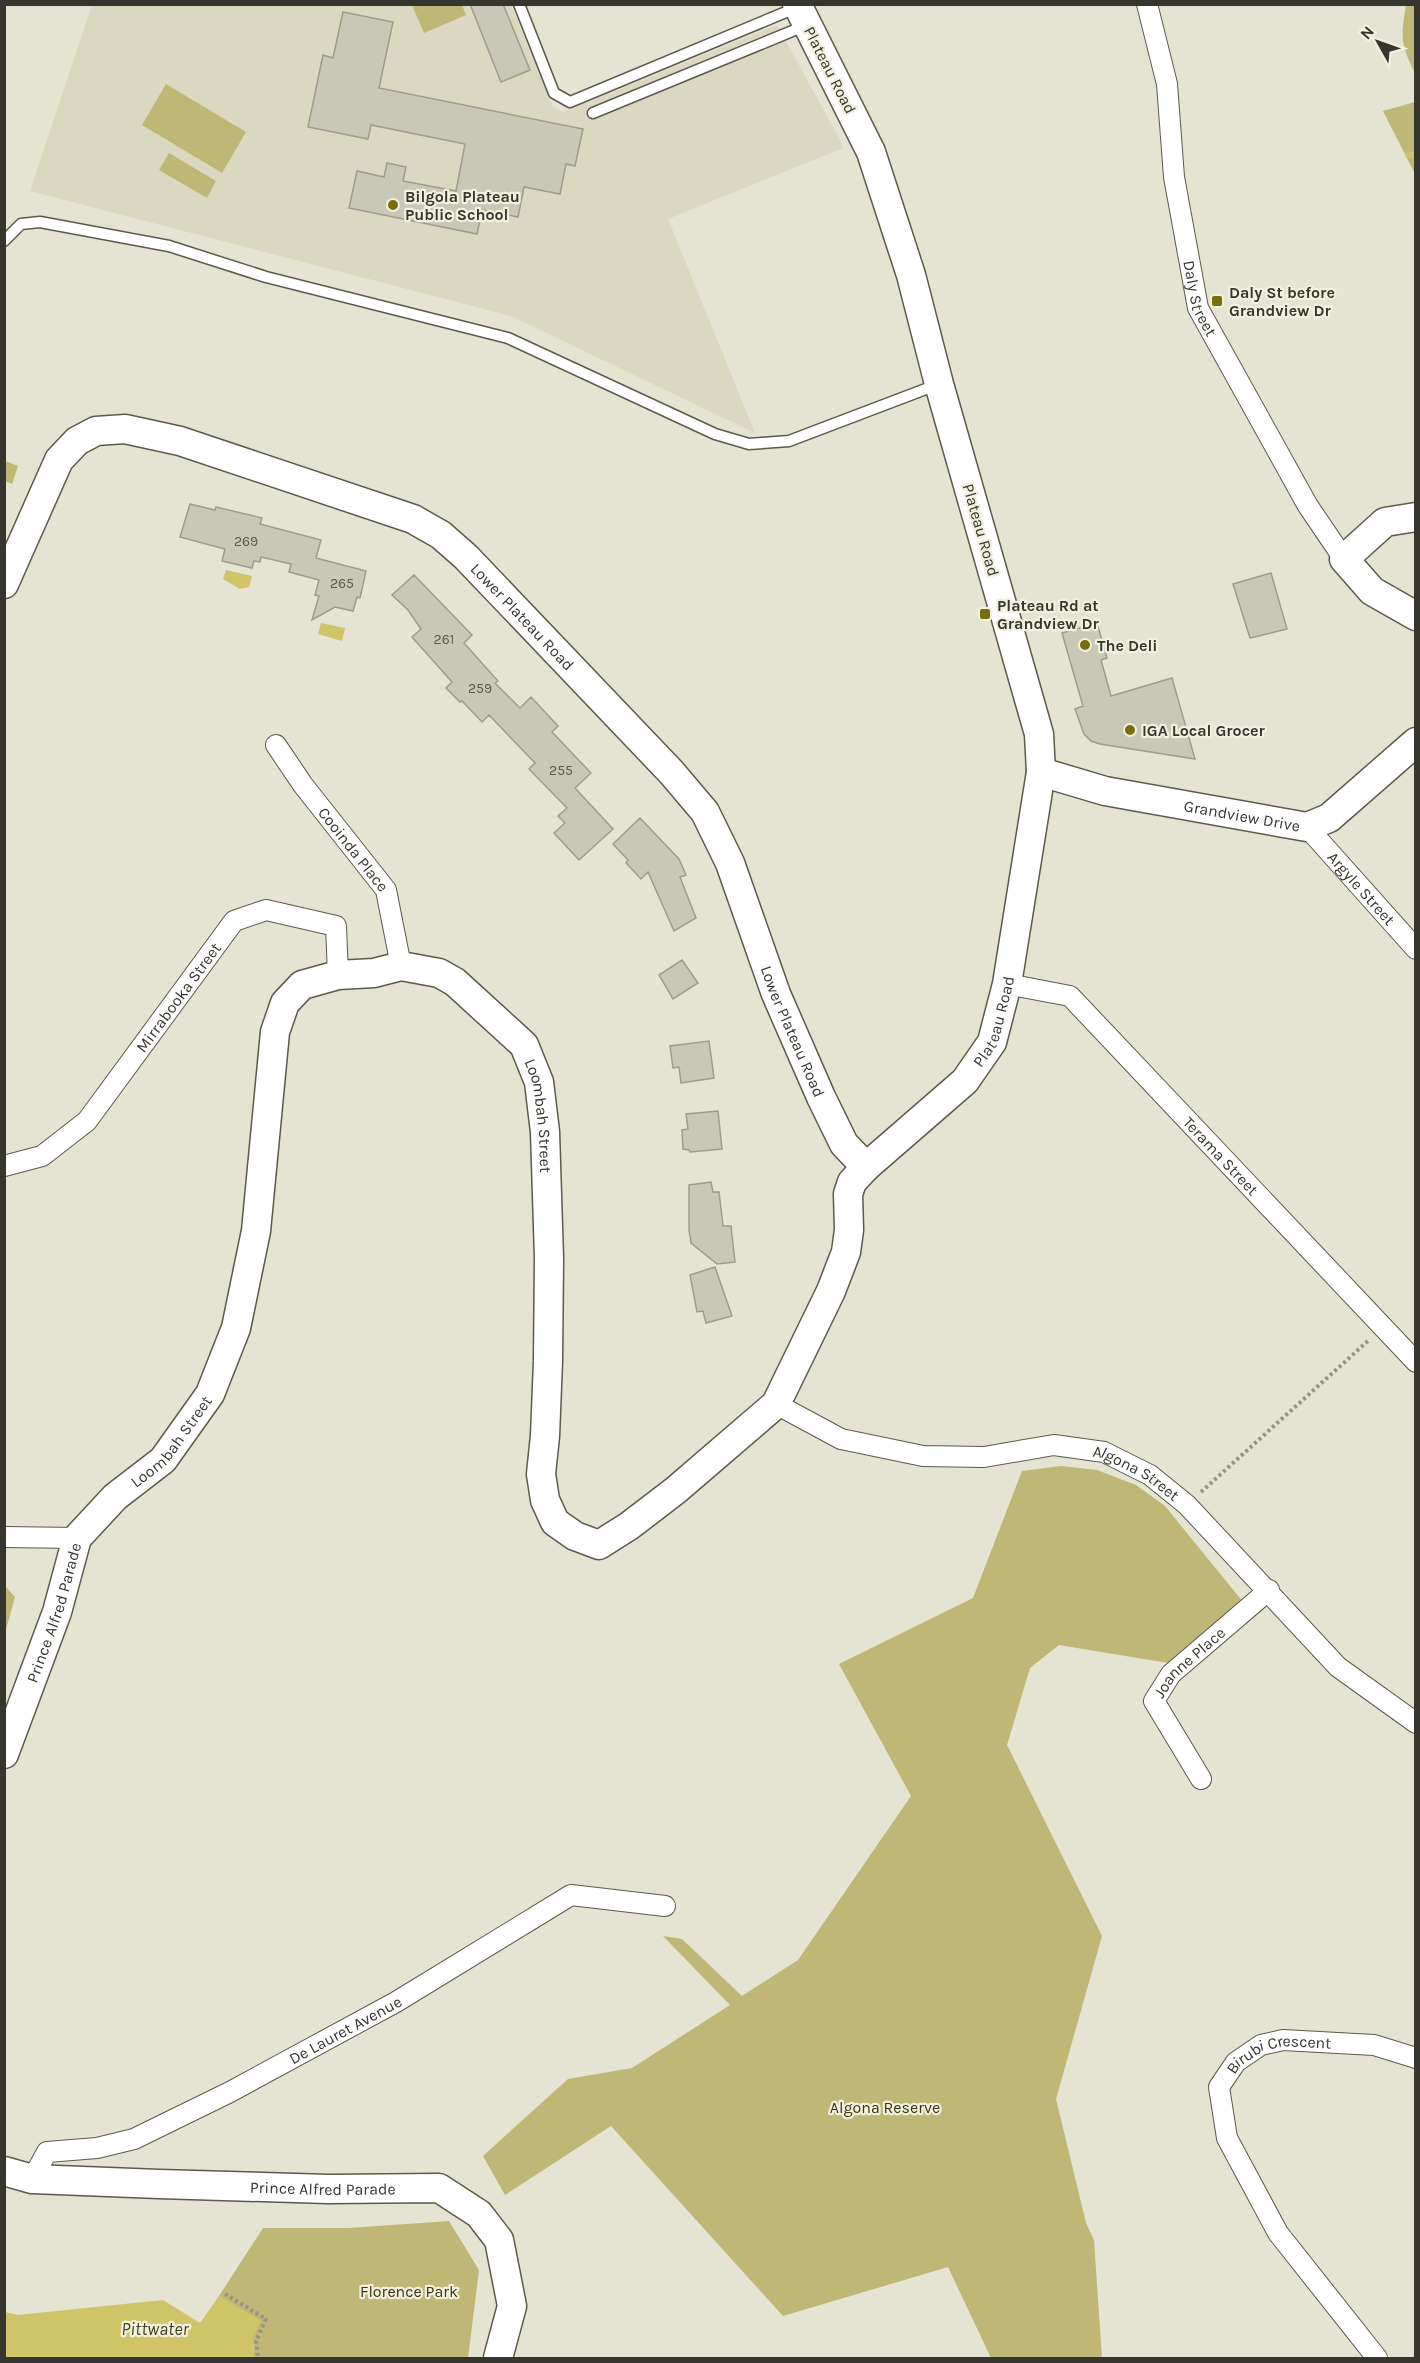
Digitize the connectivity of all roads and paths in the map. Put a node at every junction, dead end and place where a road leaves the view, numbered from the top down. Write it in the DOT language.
graph roads {
  1 [pos="519,4"];
  2 [pos="1147,4"];
  3 [pos="801,12"];
  4 [pos="593,113"];
  5 [pos="4,241"];
  6 [pos="939,384"];
  7 [pos="1416,517"];
  8 [pos="1344,559"];
  9 [pos="4,584"];
  10 [pos="1416,616"];
  11 [pos="1416,742"];
  12 [pos="276,745"];
  13 [pos="1041,772"];
  14 [pos="1307,827"];
  15 [pos="1416,949"];
  16 [pos="401,966"];
  17 [pos="338,975"];
  18 [pos="1007,984"];
  19 [pos="4,1166"];
  20 [pos="867,1167"];
  21 [pos="1382,1328"];
  22 [pos="1416,1362"];
  23 [pos="776,1404"];
  24 [pos="1187,1504"];
  25 [pos="4,1537"];
  26 [pos="77,1538"];
  27 [pos="1269,1590"];
  28 [pos="1416,1723"];
  29 [pos="4,1754"];
  30 [pos="1201,1779"];
  31 [pos="665,1906"];
  32 [pos="1416,2058"];
  33 [pos="4,2171"];
  34 [pos="32,2178"];
  35 [pos="225,2294"];
  36 [pos="258,2358"];
  37 [pos="498,2358"];
  38 [pos="1377,2358"];
  1 -- 3 [label="lane"];
  2 -- 8 [label="street, Daly Street"];
  3 -- 4 [label="lane"];
  3 -- 6 [label="street, Plateau Road"];
  5 -- 6 [label="lane"];
  6 -- 13 [label="street, Plateau Road"];
  7 -- 8 [label="street"];
  8 -- 10 [label="street"];
  9 -- 20 [label="street, Lower Plateau Road"];
  11 -- 14 [label="street, Grandview Drive"];
  12 -- 16 [label="street, Cooinda Place"];
  13 -- 14 [label="street, Grandview Drive"];
  13 -- 18 [label="street, Plateau Road"];
  14 -- 15 [label="street, Argyle Street"];
  16 -- 17 [label="street, Loombah Street"];
  16 -- 23 [label="street, Loombah Street"];
  17 -- 19 [label="street, Mirrabooka Street"];
  17 -- 26 [label="street, Loombah Street"];
  18 -- 20 [label="street, Plateau Road"];
  18 -- 21 [label="street, Terama Street"];
  20 -- 23 [label="street, Loombah Street"];
  21 -- 22 [label="street, Terama Street"];
  21 -- 24 [label="path"];
  23 -- 24 [label="street, Algona Street"];
  24 -- 27 [label="street, Algona Street"];
  25 -- 26 [label="street, Prince Alfred Parade"];
  26 -- 29 [label="street, Prince Alfred Parade"];
  27 -- 28 [label="street, Algona Street"];
  27 -- 30 [label="street, Joanne Place"];
  31 -- 34 [label="street, De Lauret Avenue"];
  32 -- 38 [label="street, Birubi Crescent"];
  33 -- 34 [label="street, Prince Alfred Parade"];
  34 -- 37 [label="street, Prince Alfred Parade"];
  35 -- 36 [label="path"];
}
